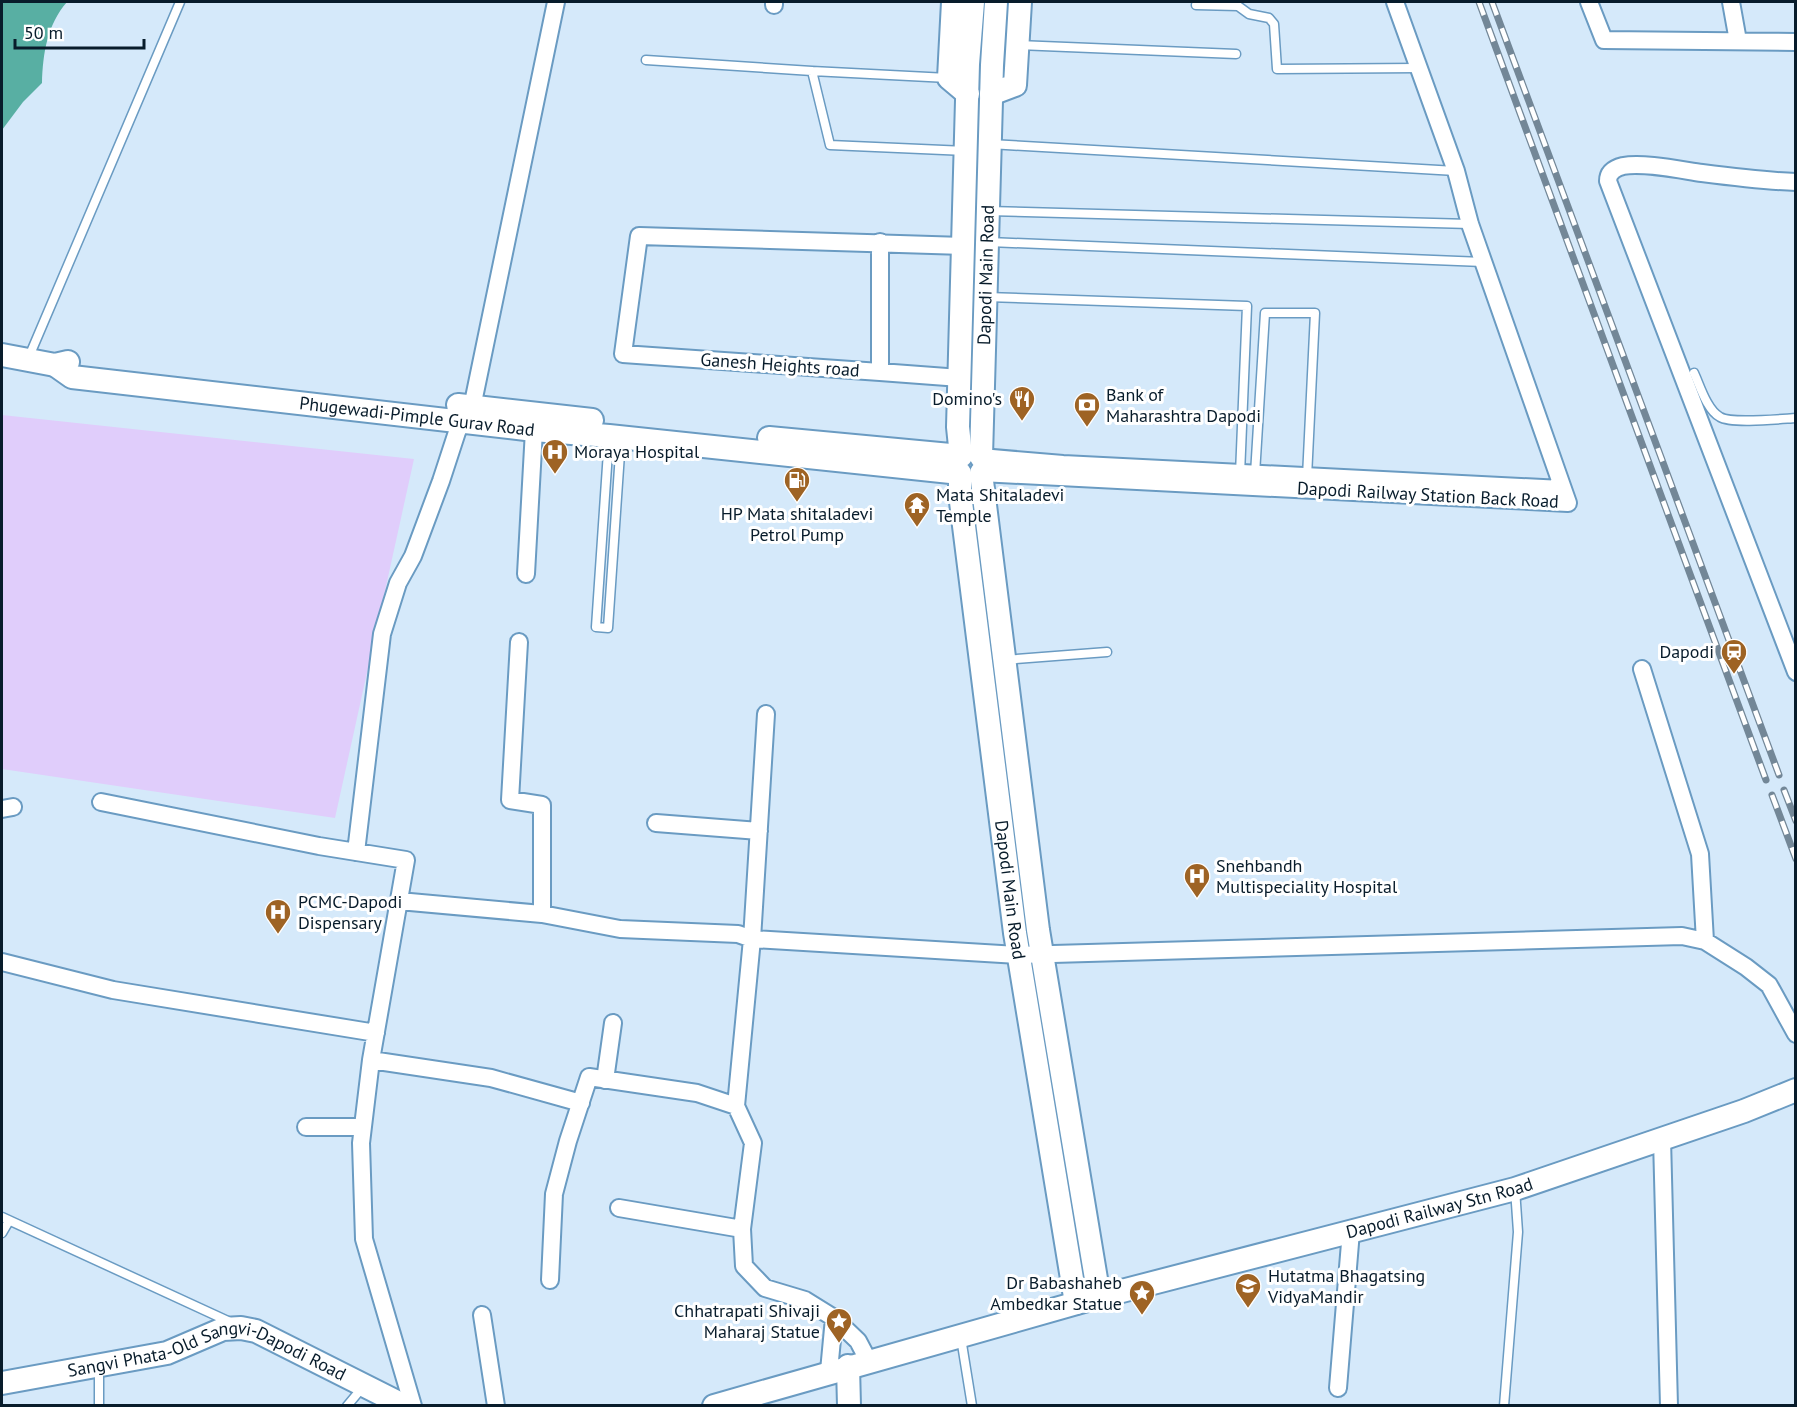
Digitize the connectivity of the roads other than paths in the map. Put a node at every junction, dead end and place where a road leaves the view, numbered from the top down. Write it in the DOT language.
graph roads {
  1 [pos="180,2"];
  2 [pos="556,2"];
  3 [pos="953,2"];
  4 [pos="973,2"];
  5 [pos="996,2"];
  6 [pos="1020,2"];
  7 [pos="1395,2"];
  8 [pos="1589,2"];
  9 [pos="1731,2"];
  10 [pos="1196,5"];
  11 [pos="1738,41"];
  12 [pos="1796,42"];
  13 [pos="1017,45"];
  14 [pos="1236,54"];
  15 [pos="646,60"];
  16 [pos="1419,68"];
  17 [pos="812,72"];
  18 [pos="949,78"];
  19 [pos="968,94"];
  20 [pos="991,94"];
  21 [pos="990,144"];
  22 [pos="966,151"];
  23 [pos="1456,171"];
  24 [pos="1796,182"];
  25 [pos="988,211"];
  26 [pos="1470,224"];
  27 [pos="880,242"];
  28 [pos="987,242"];
  29 [pos="964,246"];
  30 [pos="1483,262"];
  31 [pos="986,297"];
  32 [pos="2,355"];
  33 [pos="28,360"];
  34 [pos="880,372"];
  35 [pos="1694,373"];
  36 [pos="960,378"];
  37 [pos="470,414"];
  38 [pos="1796,418"];
  39 [pos="534,430"];
  40 [pos="615,437"];
  41 [pos="774,447"];
  42 [pos="971,465"];
  43 [pos="1248,474"];
  44 [pos="1307,477"];
  45 [pos="1562,489"];
  46 [pos="526,574"];
  47 [pos="519,642"];
  48 [pos="1107,652"];
  49 [pos="1004,660"];
  50 [pos="1642,669"];
  51 [pos="1796,672"];
  52 [pos="766,714"];
  53 [pos="101,802"];
  54 [pos="656,823"];
  55 [pos="759,831"];
  56 [pos="356,852"];
  57 [pos="399,901"];
  58 [pos="542,914"];
  59 [pos="752,939"];
  60 [pos="1705,941"];
  61 [pos="1042,954"];
  62 [pos="1018,955"];
  63 [pos="2,962"];
  64 [pos="613,1023"];
  65 [pos="376,1034"];
  66 [pos="1796,1034"];
  67 [pos="371,1060"];
  68 [pos="605,1080"];
  69 [pos="1796,1090"];
  70 [pos="581,1102"];
  71 [pos="736,1106"];
  72 [pos="306,1127"];
  73 [pos="363,1127"];
  74 [pos="1662,1139"];
  75 [pos="1515,1189"];
  76 [pos="619,1208"];
  77 [pos="5,1219"];
  78 [pos="742,1230"];
  79 [pos="1352,1231"];
  80 [pos="2,1233"];
  81 [pos="550,1280"];
  82 [pos="1099,1297"];
  83 [pos="1076,1303"];
  84 [pos="483,1315"];
  85 [pos="834,1318"];
  86 [pos="241,1328"];
  87 [pos="961,1335"];
  88 [pos="99,1366"];
  89 [pos="848,1366"];
  90 [pos="2,1383"];
  91 [pos="365,1385"];
  92 [pos="1338,1388"];
  93 [pos="719,1405"];
  94 [pos="99,1406"];
  95 [pos="347,1406"];
  96 [pos="405,1406"];
  97 [pos="413,1406"];
  98 [pos="496,1406"];
  99 [pos="849,1406"];
  100 [pos="972,1406"];
  101 [pos="1504,1406"];
  102 [pos="1669,1406"];
  1 -- 33 [label="lane"];
  2 -- 37 [label="street"];
  3 -- 18 [label="main road"];
  4 -- 19 [label="main road, Dapodi Main Road"];
  5 -- 20 [label="main road, Dapodi Main Road"];
  6 -- 13 [label="main road"];
  7 -- 16 [label="street"];
  8 -- 11 [label="street"];
  9 -- 11 [label="street"];
  10 -- 16 [label="lane"];
  11 -- 12 [label="street"];
  13 -- 14 [label="lane"];
  13 -- 20 [label="main road"];
  15 -- 17 [label="lane"];
  16 -- 23 [label="street"];
  17 -- 18 [label="lane"];
  17 -- 22 [label="lane"];
  18 -- 19 [label="main road"];
  19 -- 22 [label="main road, Dapodi Main Road"];
  20 -- 21 [label="main road, Dapodi Main Road"];
  21 -- 23 [label="lane"];
  21 -- 25 [label="main road, Dapodi Main Road"];
  22 -- 29 [label="main road, Dapodi Main Road"];
  23 -- 26 [label="street"];
  24 -- 51 [label="street"];
  25 -- 26 [label="lane"];
  25 -- 28 [label="main road, Dapodi Main Road"];
  26 -- 30 [label="street"];
  27 -- 29 [label="street"];
  27 -- 34 [label="street, Ganesh Heights road"];
  27 -- 34 [label="street, Ganesh Heights road"];
  28 -- 30 [label="lane"];
  28 -- 31 [label="main road, Dapodi Main Road"];
  29 -- 36 [label="main road, Dapodi Main Road"];
  30 -- 45 [label="street"];
  31 -- 42 [label="main road, Dapodi Main Road"];
  31 -- 43 [label="lane"];
  32 -- 33 [label="main road, Phugewadi-Pimple Gurav Road"];
  33 -- 37 [label="main road, Phugewadi-Pimple Gurav Road"];
  34 -- 36 [label="street"];
  35 -- 38 [label="lane"];
  36 -- 42 [label="main road, Dapodi Main Road"];
  37 -- 39 [label="main road, Phugewadi-Pimple Gurav Road"];
  37 -- 41 [label="main road, Phugewadi-Pimple Gurav Road"];
  37 -- 56 [label="street"];
  39 -- 40 [label="main road, Phugewadi-Pimple Gurav Road"];
  39 -- 46 [label="street"];
  40 -- 40 [label="lane"];
  40 -- 41 [label="main road, Phugewadi-Pimple Gurav Road"];
  41 -- 42 [label="main road, Phugewadi-Pimple Gurav Road"];
  42 -- 43 [label="street, Dapodi Railway Station Back Road"];
  42 -- 45 [label="street, Dapodi Railway Station Back Road"];
  42 -- 49 [label="main road, Dapodi Main Road"];
  42 -- 62 [label="main road, Dapodi Main Road"];
  43 -- 44 [label="street, Dapodi Railway Station Back Road"];
  43 -- 44 [label="lane"];
  44 -- 45 [label="street, Dapodi Railway Station Back Road"];
  47 -- 58 [label="street"];
  48 -- 49 [label="lane"];
  49 -- 61 [label="main road, Dapodi Main Road"];
  50 -- 60 [label="street"];
  52 -- 55 [label="street"];
  53 -- 56 [label="street"];
  54 -- 55 [label="street"];
  55 -- 59 [label="street"];
  56 -- 57 [label="street"];
  57 -- 58 [label="street"];
  57 -- 65 [label="street"];
  58 -- 59 [label="street"];
  59 -- 62 [label="street"];
  59 -- 71 [label="street"];
  60 -- 61 [label="street"];
  60 -- 66 [label="street"];
  61 -- 62 [label="street"];
  61 -- 82 [label="main road, Dapodi Main Road"];
  62 -- 83 [label="main road, Dapodi Main Road"];
  63 -- 65 [label="street"];
  64 -- 68 [label="street"];
  65 -- 67 [label="street"];
  67 -- 70 [label="street"];
  67 -- 73 [label="street"];
  68 -- 70 [label="street"];
  68 -- 71 [label="street"];
  69 -- 74 [label="main road, Dapodi Railway Stn Road"];
  70 -- 81 [label="street"];
  71 -- 78 [label="street"];
  72 -- 73 [label="street"];
  73 -- 97 [label="street"];
  74 -- 75 [label="main road, Dapodi Railway Stn Road"];
  74 -- 102 [label="street"];
  75 -- 79 [label="main road, Dapodi Railway Stn Road"];
  75 -- 101 [label="lane"];
  76 -- 78 [label="street"];
  77 -- 80 [label="lane"];
  77 -- 86 [label="lane"];
  78 -- 85 [label="street"];
  79 -- 82 [label="main road, Dapodi Railway Stn Road"];
  79 -- 92 [label="street"];
  82 -- 83 [label="main road, Dapodi Railway Stn Road"];
  83 -- 87 [label="main road"];
  84 -- 98 [label="street"];
  85 -- 89 [label="street"];
  85 -- 89 [label="street"];
  86 -- 88 [label="main road, Sangvi Phata-Old Sangvi-Dapodi Road"];
  86 -- 91 [label="main road, Sangvi Phata-Old Sangvi-Dapodi Road"];
  87 -- 89 [label="main road"];
  87 -- 100 [label="lane"];
  88 -- 90 [label="main road, Sangvi Phata-Old Sangvi-Dapodi Road"];
  88 -- 94 [label="lane"];
  89 -- 93 [label="main road"];
  89 -- 99 [label="main road"];
  91 -- 95 [label="lane"];
  91 -- 96 [label="main road, Sangvi Phata-Old Sangvi-Dapodi Road"];
}
